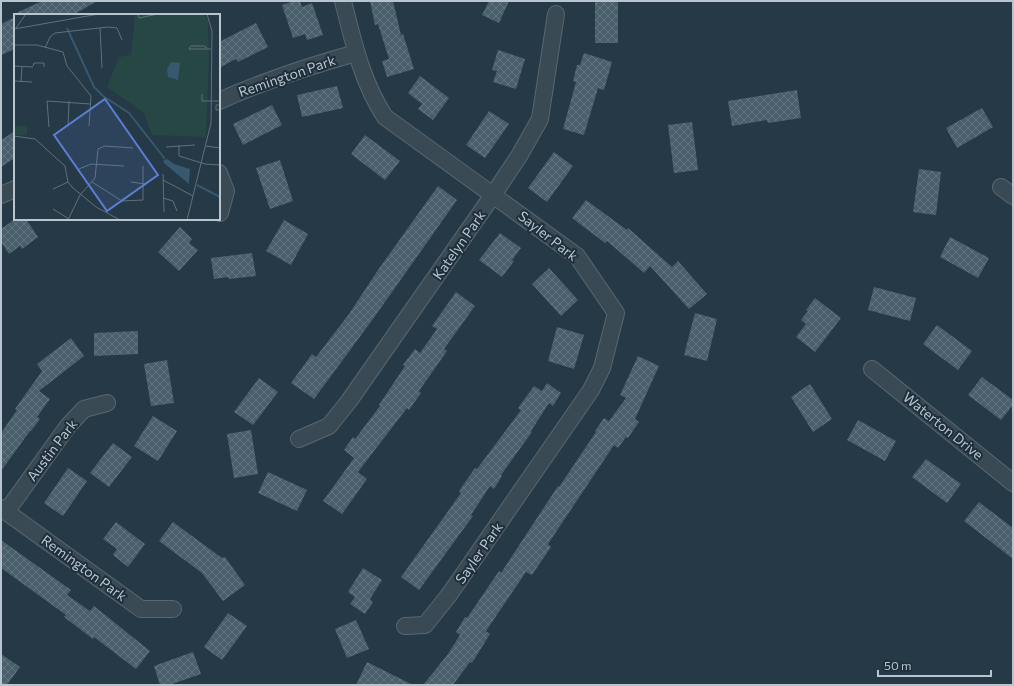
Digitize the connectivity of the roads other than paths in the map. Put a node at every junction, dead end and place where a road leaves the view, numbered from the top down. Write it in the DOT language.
graph roads {
  1 [pos="343,1"];
  2 [pos="556,14"];
  3 [pos="356,53"];
  4 [pos="220,100"];
  5 [pos="220,175"];
  6 [pos="14,189"];
  7 [pos="1,195"];
  8 [pos="493,195"];
  9 [pos="220,213"];
  10 [pos="872,369"];
  11 [pos="107,403"];
  12 [pos="299,439"];
  13 [pos="1013,483"];
  14 [pos="4,510"];
  15 [pos="173,609"];
  16 [pos="404,626"];
  1 -- 3 [label="street, Sayler Park"];
  2 -- 8 [label="street, Katelyn Park"];
  3 -- 4 [label="street, Remington Park"];
  3 -- 8 [label="street, Sayler Park"];
  5 -- 9 [label="street"];
  6 -- 7 [label="street"];
  8 -- 12 [label="street, Katelyn Park"];
  8 -- 16 [label="street, Sayler Park"];
  10 -- 13 [label="street, Waterton Drive"];
  11 -- 14 [label="street, Austin Park"];
  14 -- 15 [label="street, Remington Park"];
}
